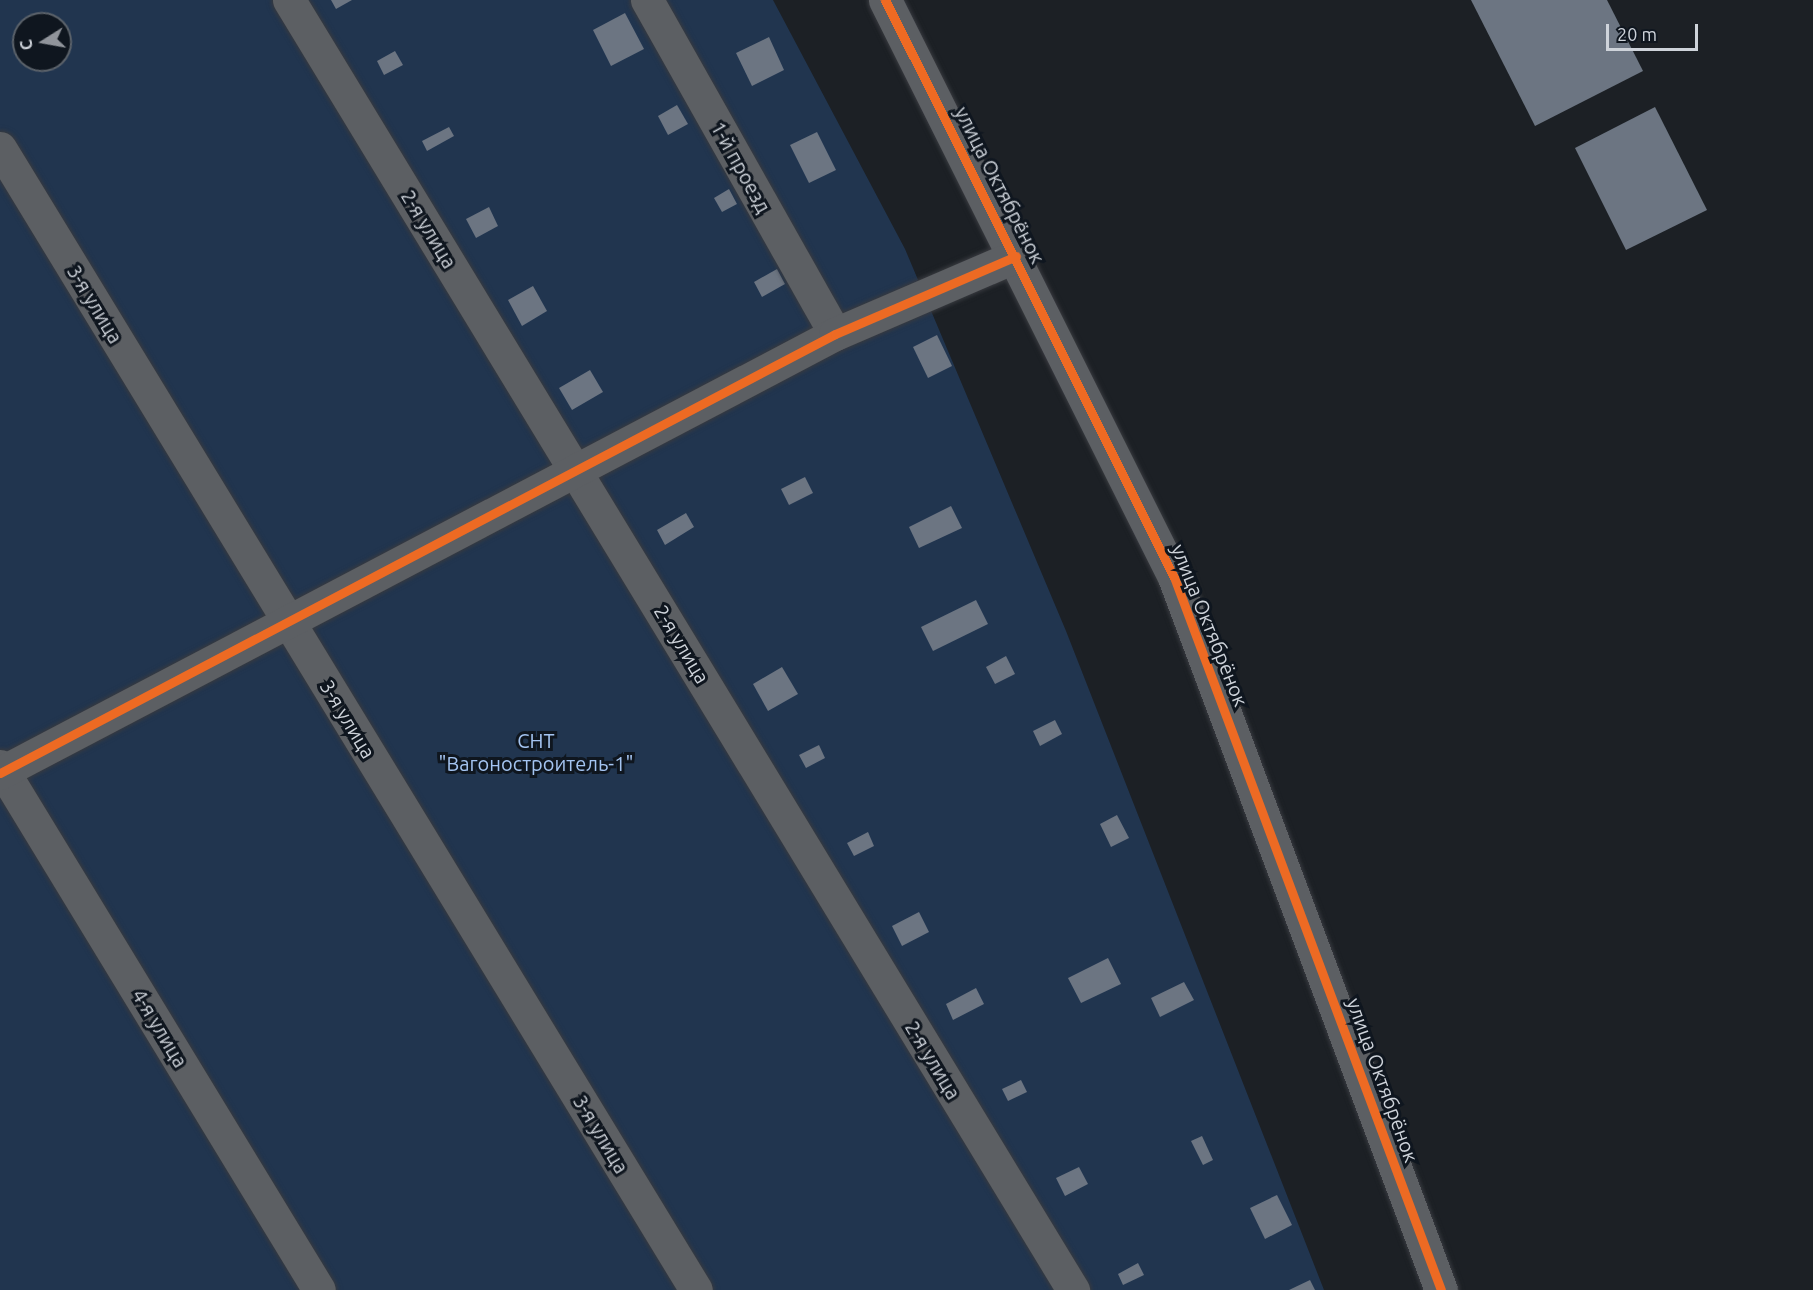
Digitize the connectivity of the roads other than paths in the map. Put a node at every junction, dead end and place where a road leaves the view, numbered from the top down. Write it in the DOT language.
graph roads {
  1 [pos="289,0"];
  2 [pos="647,0"];
  3 [pos="885,0"];
  4 [pos="0,148"];
  5 [pos="1016,256"];
  6 [pos="835,334"];
  7 [pos="575,468"];
  8 [pos="287,619"];
  9 [pos="1,770"];
  10 [pos="319,1290"];
  11 [pos="696,1290"];
  12 [pos="1072,1290"];
  13 [pos="1441,1290"];
  1 -- 7 [label="street, 2-я улица"];
  2 -- 6 [label="street, 1-й проезд"];
  3 -- 5 [label="street, улица Октябрёнок"];
  4 -- 8 [label="street, 3-я улица"];
  5 -- 6 [label="street"];
  5 -- 13 [label="street, улица Октябрёнок"];
  6 -- 7 [label="street"];
  7 -- 8 [label="street"];
  7 -- 12 [label="street, 2-я улица"];
  8 -- 9 [label="street"];
  8 -- 11 [label="street, 3-я улица"];
  9 -- 10 [label="street, 4-я улица"];
}
